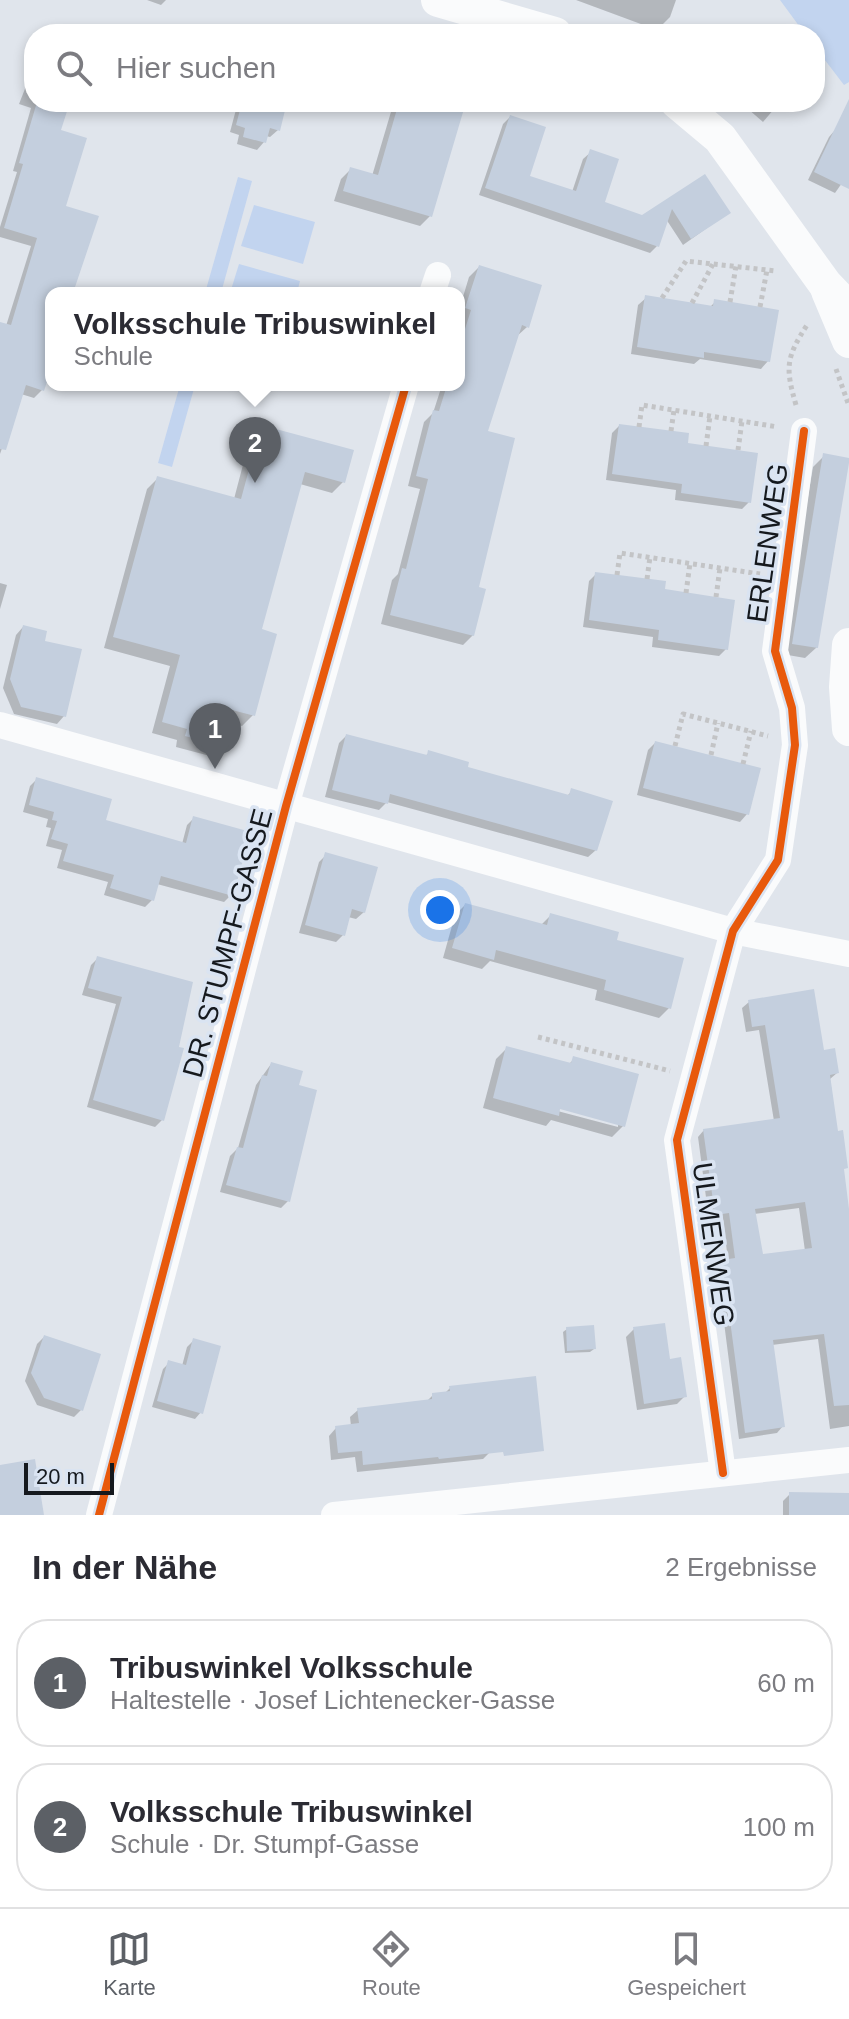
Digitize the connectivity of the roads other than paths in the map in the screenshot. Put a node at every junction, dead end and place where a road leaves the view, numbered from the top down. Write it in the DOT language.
graph roads {
  1 [pos="438,0"];
  2 [pos="521,24"];
  3 [pos="689,112"];
  4 [pos="822,280"];
  5 [pos="849,309"];
  6 [pos="842,354"];
  7 [pos="404,391"];
  8 [pos="804,431"];
  9 [pos="849,645"];
  10 [pos="0,725"];
  11 [pos="849,729"];
  12 [pos="286,806"];
  13 [pos="733,931"];
  14 [pos="849,954"];
  15 [pos="849,1460"];
  16 [pos="723,1473"];
  17 [pos="418,1510"];
  18 [pos="99,1515"];
  19 [pos="334,1515"];
  1 -- 2 [label="street"];
  3 -- 4 [label="street"];
  4 -- 5 [label="street"];
  4 -- 6 [label="street"];
  7 -- 12 [label="street, DR. STUMPF-GASSE"];
  8 -- 13 [label="street, ERLENWEG"];
  9 -- 11 [label="street"];
  10 -- 12 [label="street"];
  12 -- 13 [label="street"];
  12 -- 18 [label="street, DR. STUMPF-GASSE"];
  13 -- 14 [label="street"];
  13 -- 16 [label="street, ULMENWEG"];
  15 -- 16 [label="street"];
  16 -- 17 [label="street"];
  17 -- 19 [label="street"];
}
